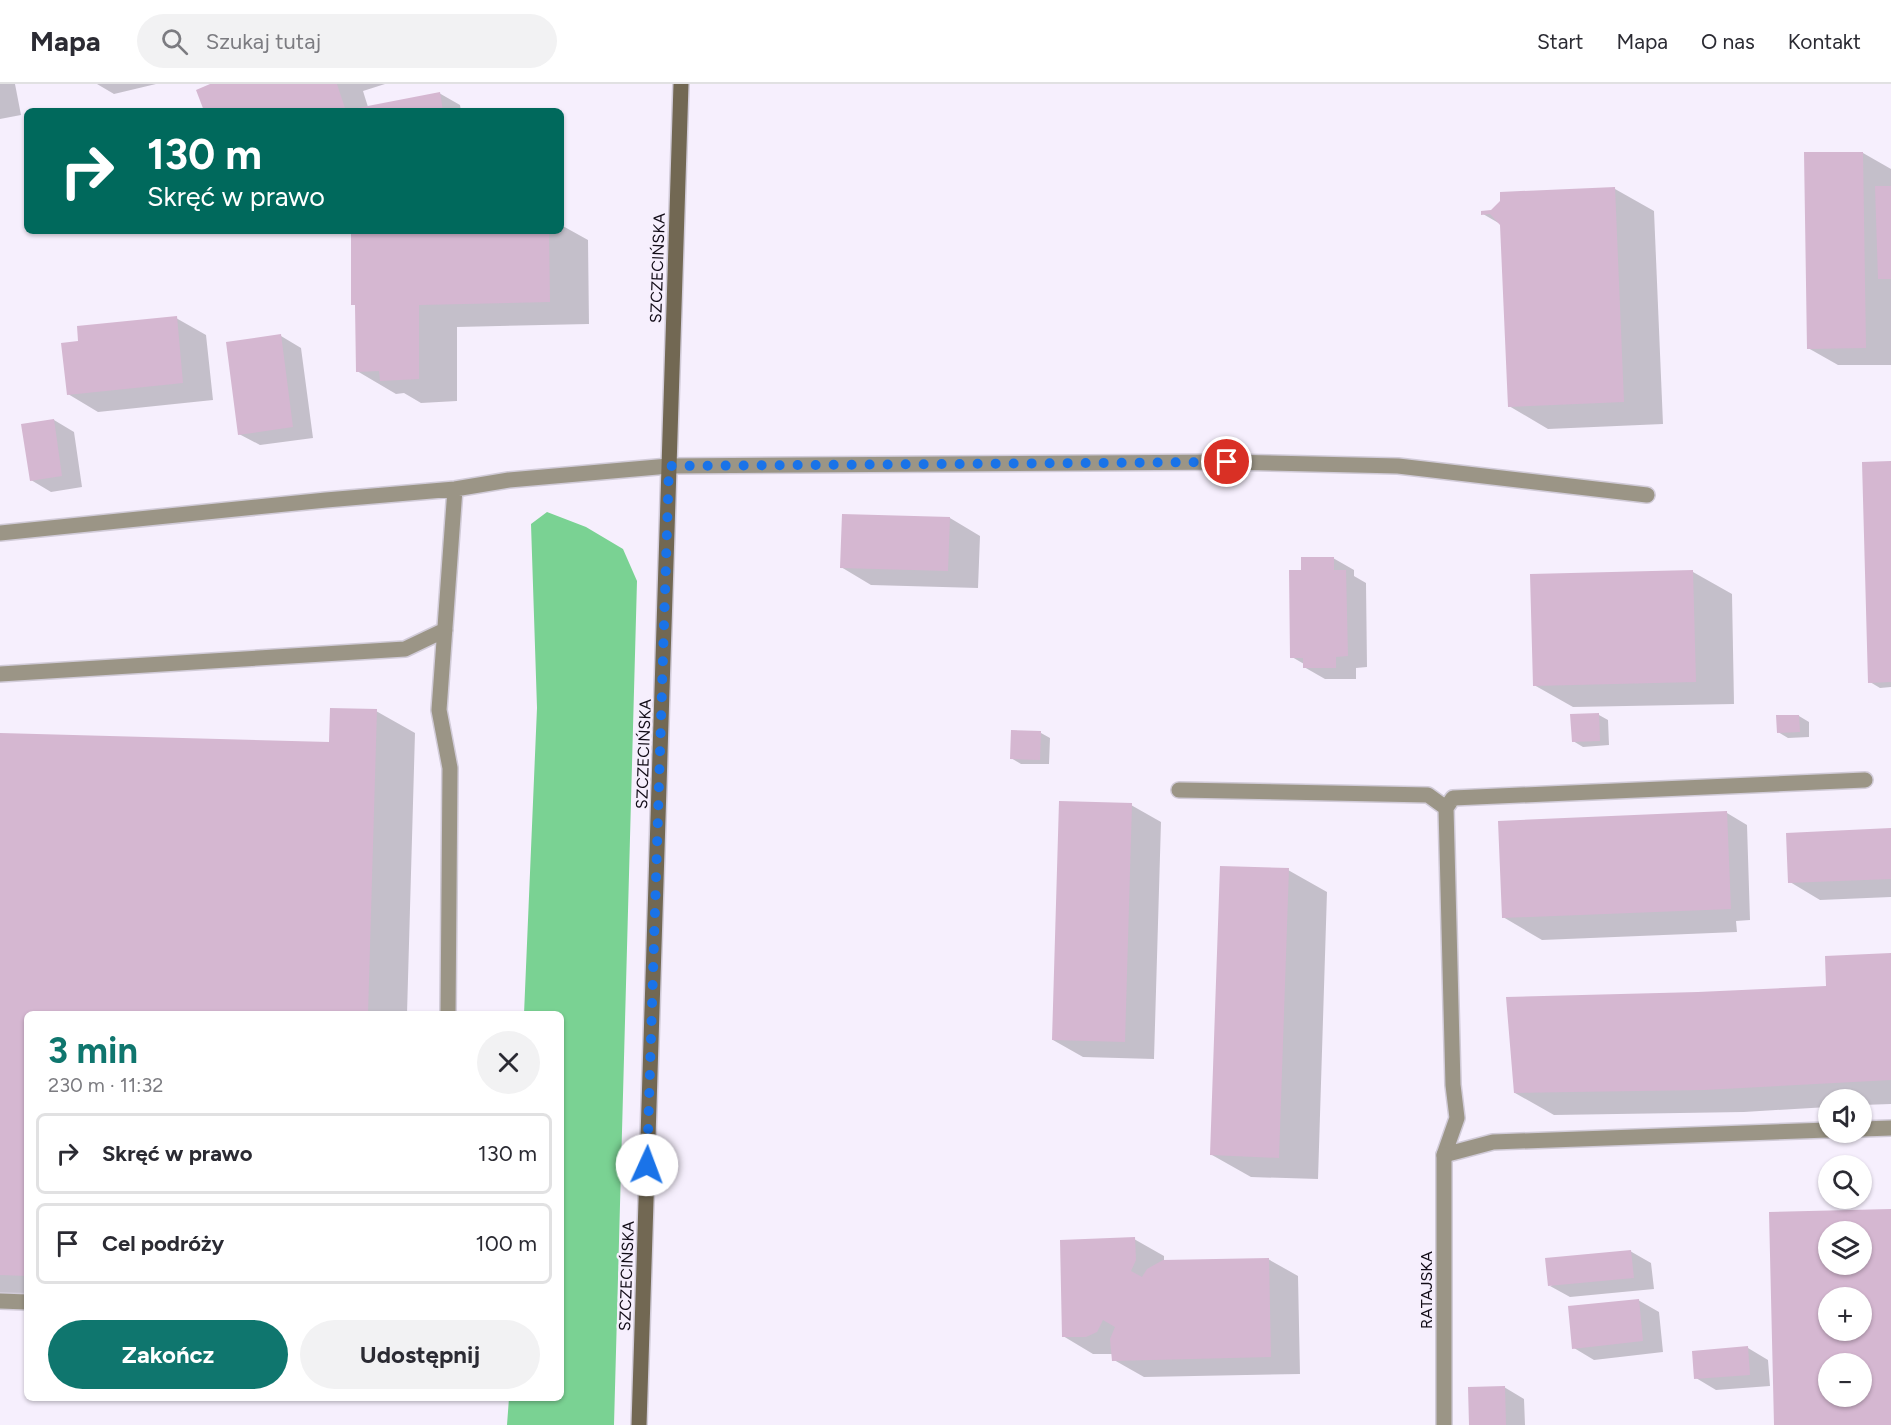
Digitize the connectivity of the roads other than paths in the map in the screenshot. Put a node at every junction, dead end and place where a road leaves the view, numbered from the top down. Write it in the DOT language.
graph roads {
  1 [pos="681,84"];
  2 [pos="669,466"];
  3 [pos="455,489"];
  4 [pos="1647,495"];
  5 [pos="0,533"];
  6 [pos="445,630"];
  7 [pos="0,674"];
  8 [pos="1865,780"];
  9 [pos="1179,790"];
  10 [pos="1446,808"];
  11 [pos="448,1011"];
  12 [pos="1891,1128"];
  13 [pos="1872,1129"];
  14 [pos="1818,1130"];
  15 [pos="1444,1155"];
  16 [pos="0,1301"];
  17 [pos="24,1302"];
  18 [pos="639,1425"];
  19 [pos="1444,1425"];
  1 -- 2 [label="main road, SZCZECIŃSKA"];
  2 -- 3 [label="street"];
  2 -- 4 [label="street"];
  2 -- 18 [label="main road, SZCZECIŃSKA"];
  3 -- 5 [label="street"];
  3 -- 6 [label="street"];
  6 -- 7 [label="street"];
  6 -- 11 [label="street"];
  8 -- 10 [label="street"];
  9 -- 10 [label="street"];
  10 -- 15 [label="street, RATAJSKA"];
  12 -- 13 [label="street"];
  14 -- 15 [label="street"];
  15 -- 19 [label="street, RATAJSKA"];
  16 -- 17 [label="street"];
}
